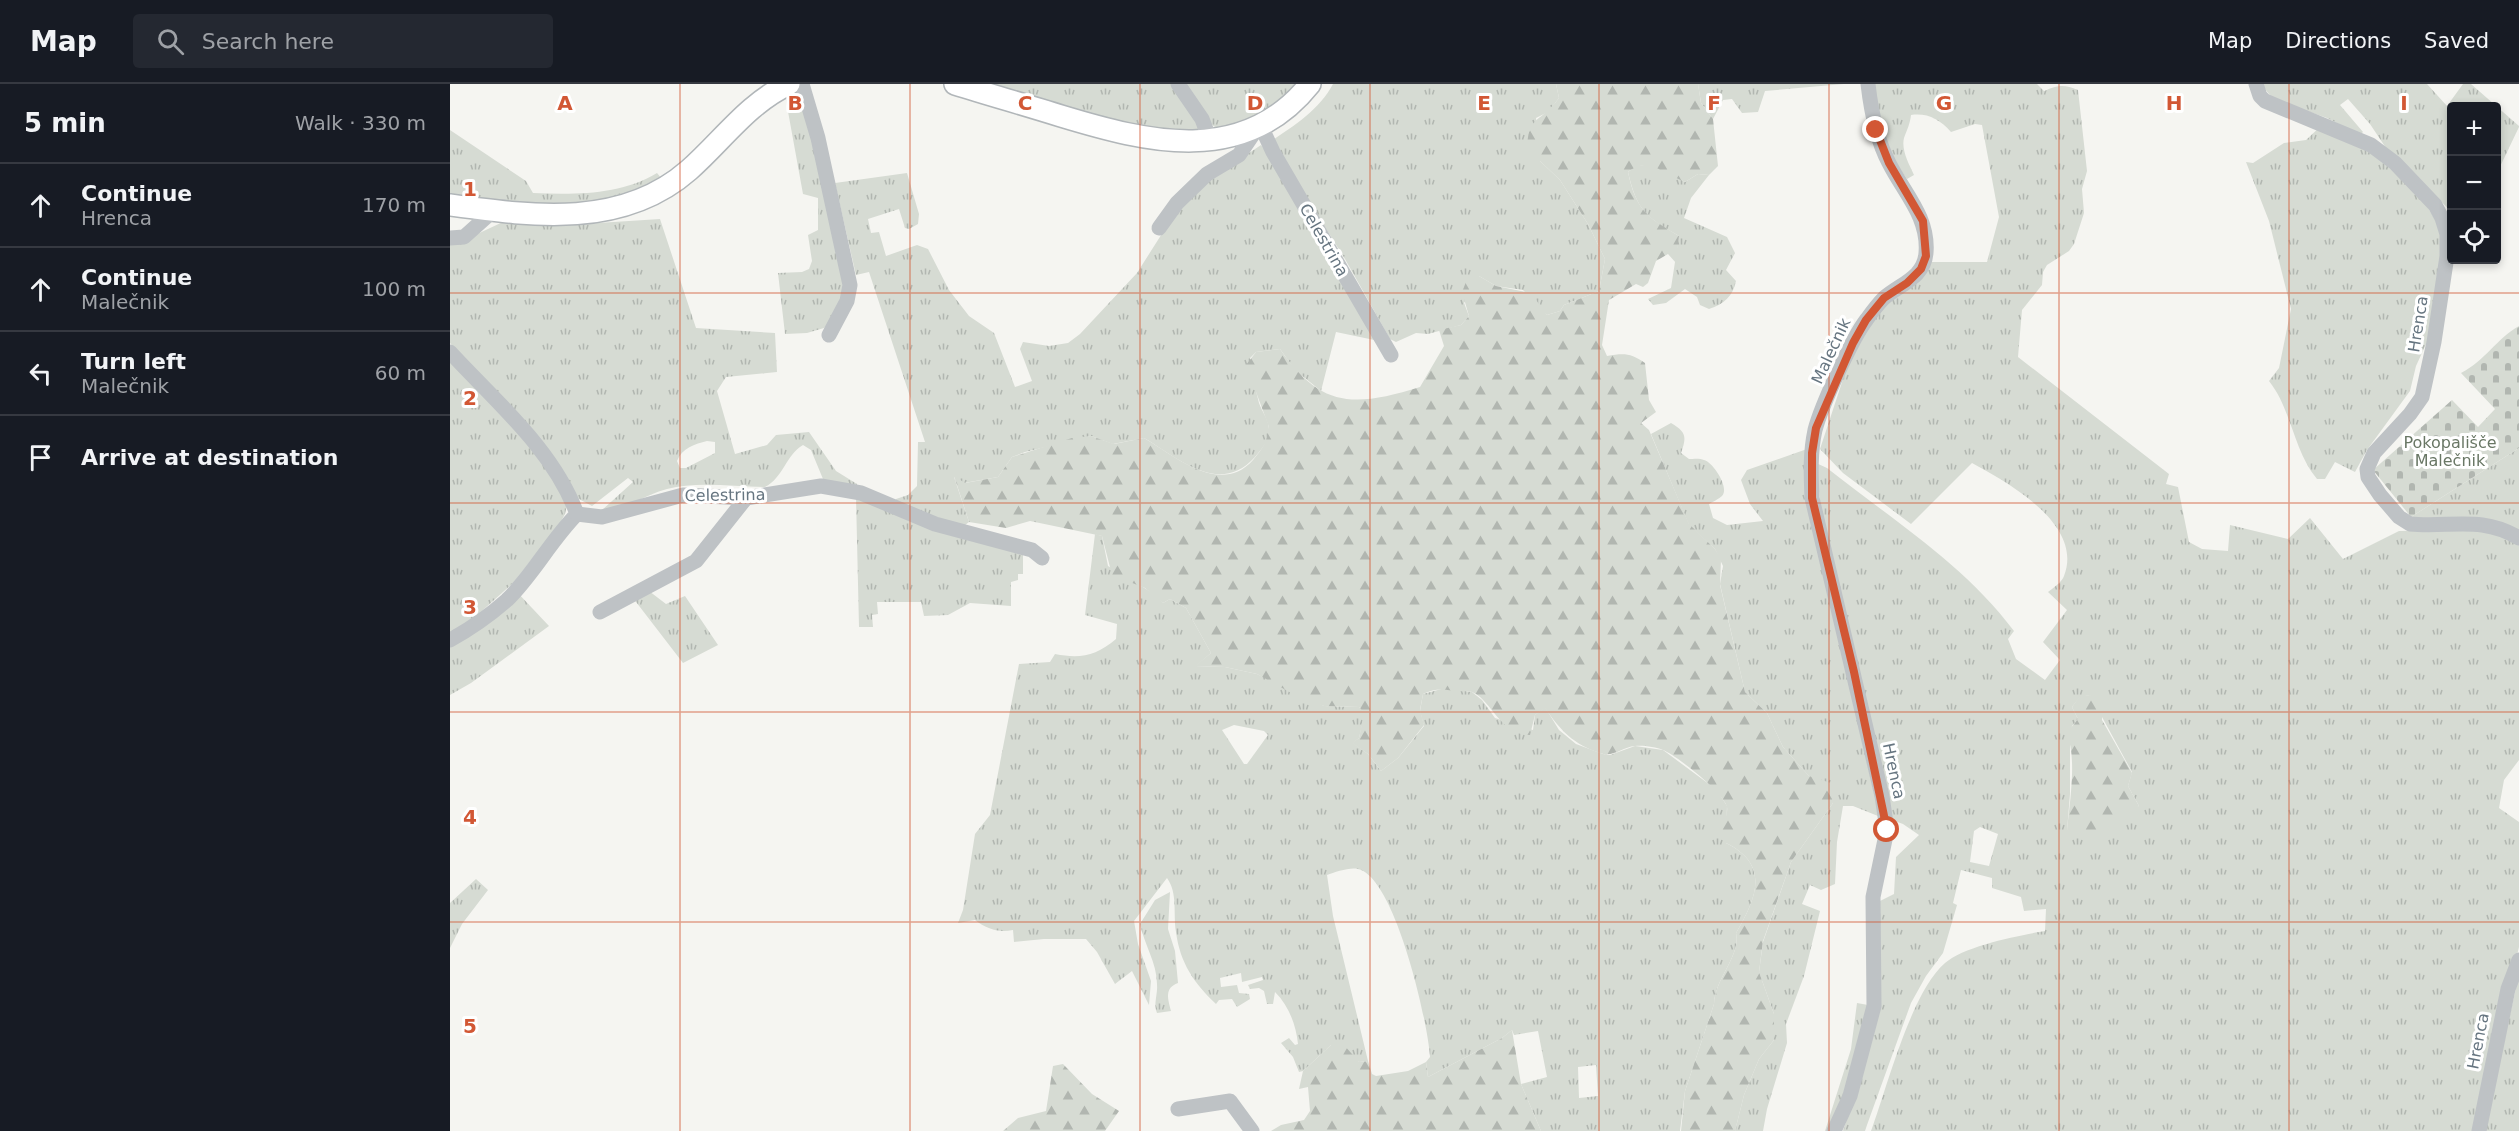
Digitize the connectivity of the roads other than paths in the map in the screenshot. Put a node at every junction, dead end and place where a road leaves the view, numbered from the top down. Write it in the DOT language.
graph roads {
  1 [pos="789,84"];
  2 [pos="802,84"];
  3 [pos="955,84"];
  4 [pos="1178,84"];
  5 [pos="1310,84"];
  6 [pos="1868,84"];
  7 [pos="2256,84"];
  8 [pos="1260,124"];
  9 [pos="1210,140"];
  10 [pos="450,205"];
  11 [pos="493,211"];
  12 [pos="1159,228"];
  13 [pos="450,238"];
  14 [pos="829,335"];
  15 [pos="450,352"];
  16 [pos="1391,355"];
  17 [pos="1812,453"];
  18 [pos="746,498"];
  19 [pos="577,514"];
  20 [pos="2519,538"];
  21 [pos="1042,558"];
  22 [pos="600,612"];
  23 [pos="450,640"];
  24 [pos="2519,960"];
  25 [pos="1178,1109"];
  26 [pos="1252,1131"];
  27 [pos="1834,1131"];
  28 [pos="2479,1131"];
  1 -- 11 [label="street"];
  2 -- 14 [label="street"];
  3 -- 9 [label="street"];
  4 -- 9 [label="street"];
  5 -- 8 [label="street"];
  6 -- 17 [label="street, Malečnik"];
  7 -- 20 [label="street, Hrenca"];
  8 -- 9 [label="street"];
  8 -- 12 [label="street"];
  8 -- 16 [label="street, Celestrina"];
  10 -- 11 [label="street"];
  11 -- 13 [label="street"];
  15 -- 19 [label="street"];
  17 -- 27 [label="street, Hrenca"];
  18 -- 19 [label="street, Celestrina"];
  18 -- 21 [label="street, Celestrina"];
  18 -- 22 [label="street"];
  19 -- 23 [label="street"];
  24 -- 28 [label="street, Hrenca"];
  25 -- 26 [label="street"];
}
